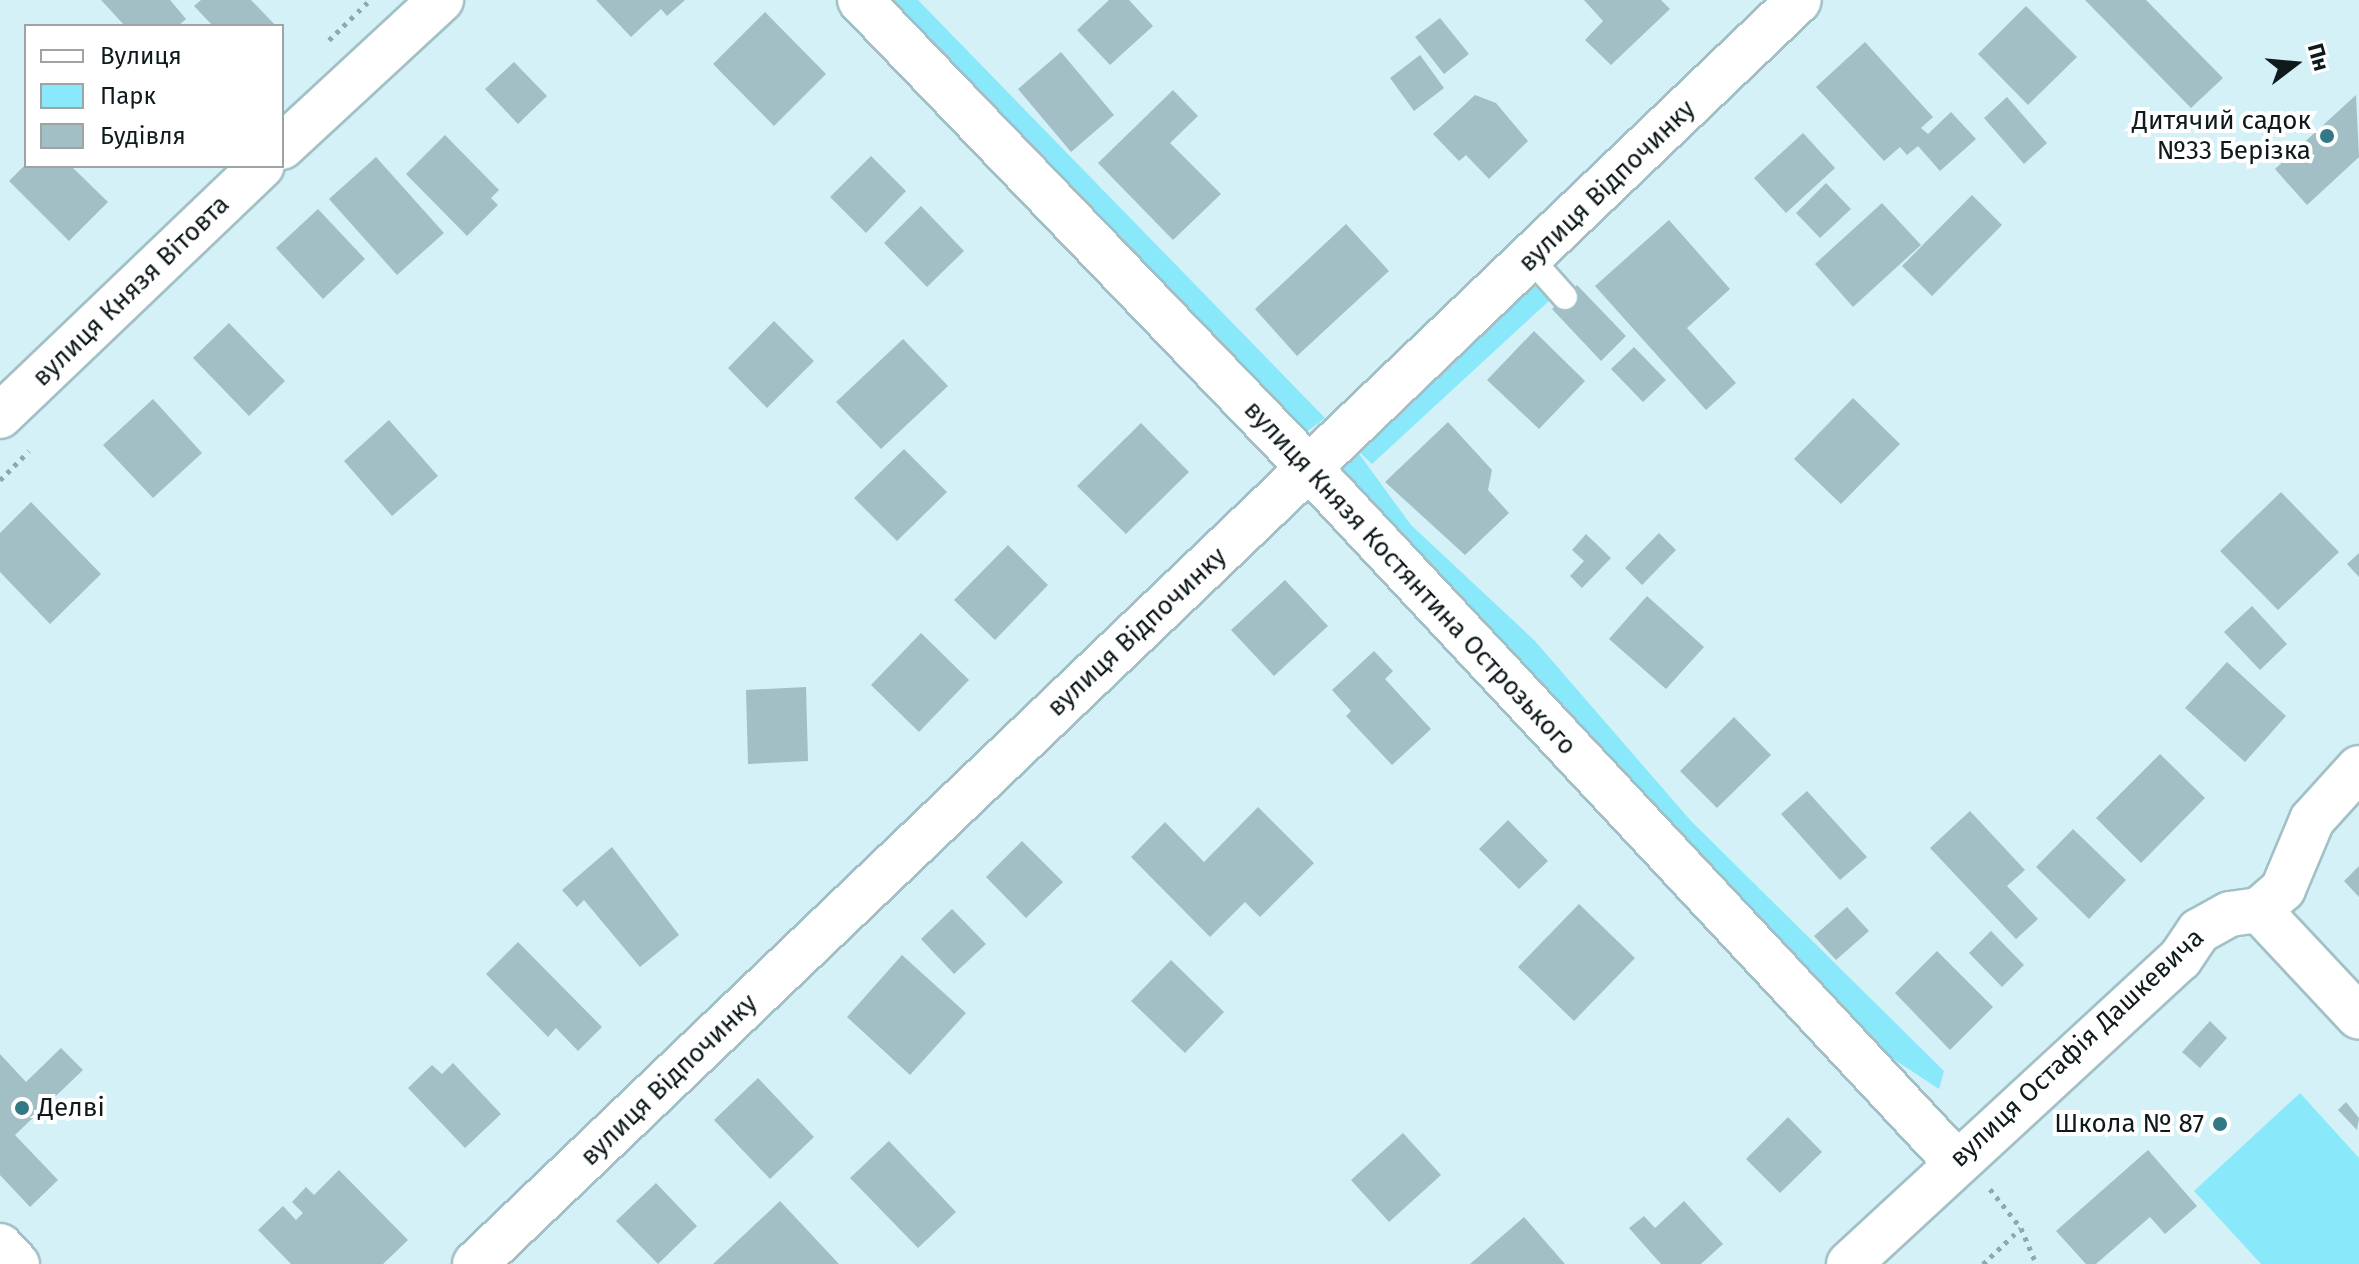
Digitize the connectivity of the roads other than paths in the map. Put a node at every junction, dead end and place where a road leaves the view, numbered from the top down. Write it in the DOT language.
graph roads {
  1 [pos="441,0"];
  2 [pos="860,0"];
  3 [pos="1799,0"];
  4 [pos="284,145"];
  5 [pos="260,168"];
  6 [pos="1531,259"];
  7 [pos="1565,297"];
  8 [pos="0,416"];
  9 [pos="1310,469"];
  10 [pos="2359,768"];
  11 [pos="2259,910"];
  12 [pos="2359,1017"];
  13 [pos="1955,1161"];
  14 [pos="0,1246"];
  15 [pos="17,1264"];
  16 [pos="475,1264"];
  17 [pos="1849,1264"];
  1 -- 4 [label="street"];
  2 -- 9 [label="street, вулиця Князя Костянтина Острозького"];
  3 -- 6 [label="street, вулиця Відпочинку"];
  5 -- 8 [label="street, вулиця Князя Вітовта"];
  6 -- 7 [label="lane"];
  6 -- 9 [label="street, вулиця Відпочинку"];
  9 -- 13 [label="street, вулиця Князя Костянтина Острозького"];
  9 -- 16 [label="street, вулиця Відпочинку"];
  10 -- 11 [label="street"];
  11 -- 12 [label="street"];
  11 -- 13 [label="street, вулиця Остафія Дашкевича"];
  13 -- 17 [label="street, вулиця Остафія Дашкевича"];
  14 -- 15 [label="street"];
}
